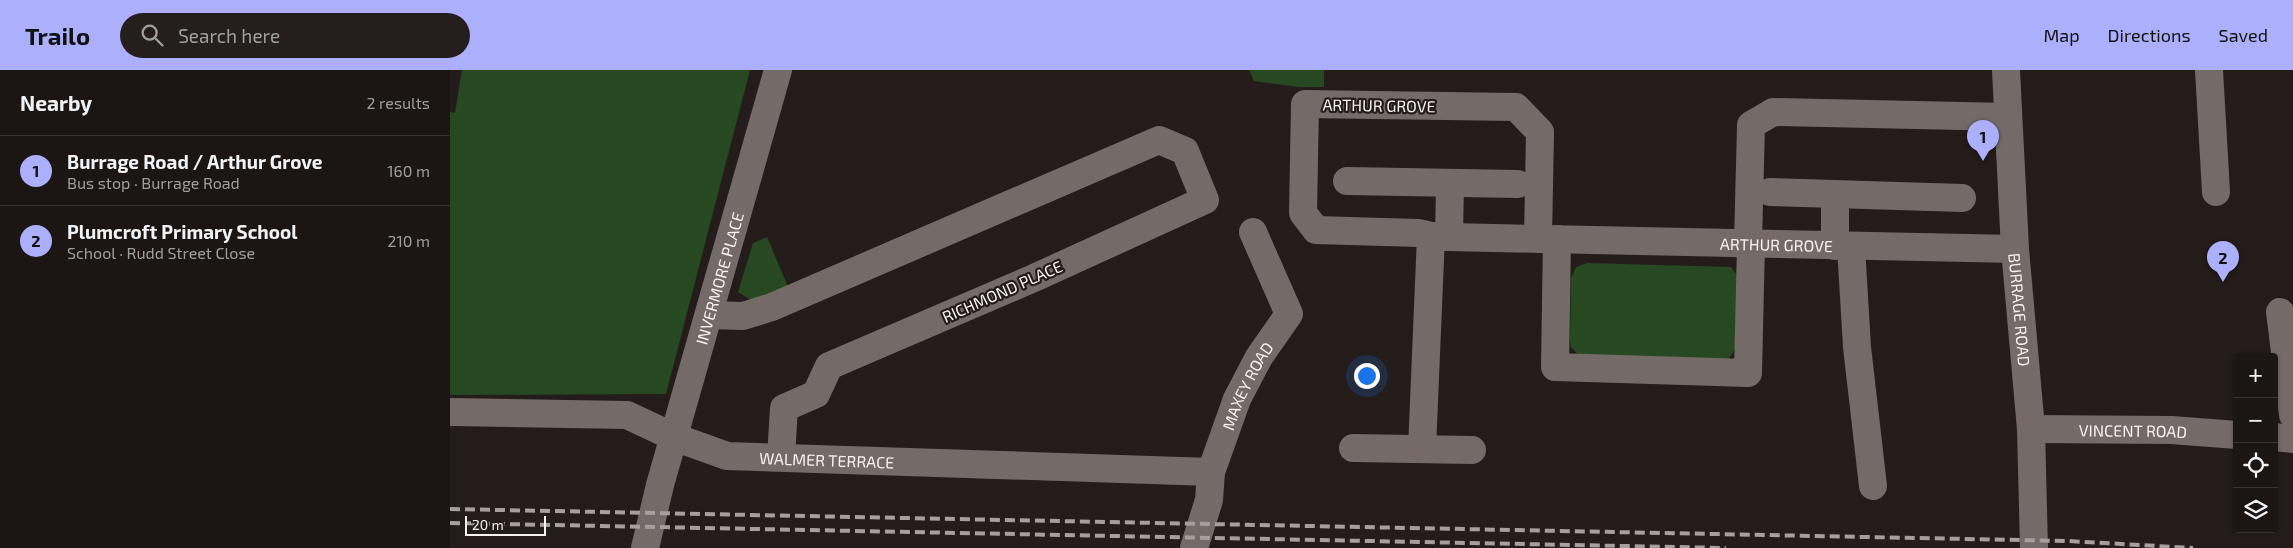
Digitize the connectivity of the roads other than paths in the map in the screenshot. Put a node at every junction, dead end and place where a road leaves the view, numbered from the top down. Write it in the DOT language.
graph roads {
  1 [pos="778,70"];
  2 [pos="2006,70"];
  3 [pos="2209,70"];
  4 [pos="2008,117"];
  5 [pos="1347,181"];
  6 [pos="1450,183"];
  7 [pos="1518,184"];
  8 [pos="1770,192"];
  9 [pos="2216,192"];
  10 [pos="1835,194"];
  11 [pos="1962,198"];
  12 [pos="1253,232"];
  13 [pos="1440,237"];
  14 [pos="1547,239"];
  15 [pos="1749,244"];
  16 [pos="1843,246"];
  17 [pos="2015,249"];
  18 [pos="2280,312"];
  19 [pos="709,315"];
  20 [pos="450,412"];
  21 [pos="2293,415"];
  22 [pos="2031,429"];
  23 [pos="2233,435"];
  24 [pos="674,437"];
  25 [pos="2278,437"];
  26 [pos="2293,439"];
  27 [pos="1353,448"];
  28 [pos="1422,449"];
  29 [pos="1472,450"];
  30 [pos="781,458"];
  31 [pos="1211,472"];
  32 [pos="1873,486"];
  33 [pos="2034,537"];
  34 [pos="645,548"];
  35 [pos="1194,548"];
  1 -- 19 [label="street, INVERMORE PLACE"];
  2 -- 4 [label="street, BURRAGE ROAD"];
  3 -- 9 [label="street"];
  4 -- 15 [label="street"];
  4 -- 17 [label="street, BURRAGE ROAD"];
  5 -- 6 [label="street"];
  6 -- 7 [label="street"];
  6 -- 13 [label="street"];
  8 -- 10 [label="street"];
  10 -- 11 [label="street"];
  10 -- 16 [label="street"];
  12 -- 31 [label="street, MAXEY ROAD"];
  13 -- 14 [label="street, ARTHUR GROVE"];
  13 -- 14 [label="street, ARTHUR GROVE"];
  13 -- 28 [label="street"];
  14 -- 15 [label="street, ARTHUR GROVE"];
  14 -- 15 [label="street"];
  15 -- 16 [label="street, ARTHUR GROVE"];
  16 -- 17 [label="street, ARTHUR GROVE"];
  16 -- 32 [label="street"];
  17 -- 22 [label="street, BURRAGE ROAD"];
  18 -- 21 [label="street"];
  19 -- 24 [label="street, INVERMORE PLACE"];
  19 -- 30 [label="street, RICHMOND PLACE"];
  20 -- 24 [label="street, WALMER TERRACE"];
  22 -- 23 [label="street, VINCENT ROAD"];
  22 -- 33 [label="street, BURRAGE ROAD"];
  24 -- 30 [label="street, WALMER TERRACE"];
  24 -- 34 [label="street, INVERMORE PLACE"];
  25 -- 26 [label="street"];
  27 -- 28 [label="street"];
  28 -- 29 [label="street"];
  30 -- 31 [label="street, WALMER TERRACE"];
  31 -- 35 [label="street, MAXEY ROAD"];
}
